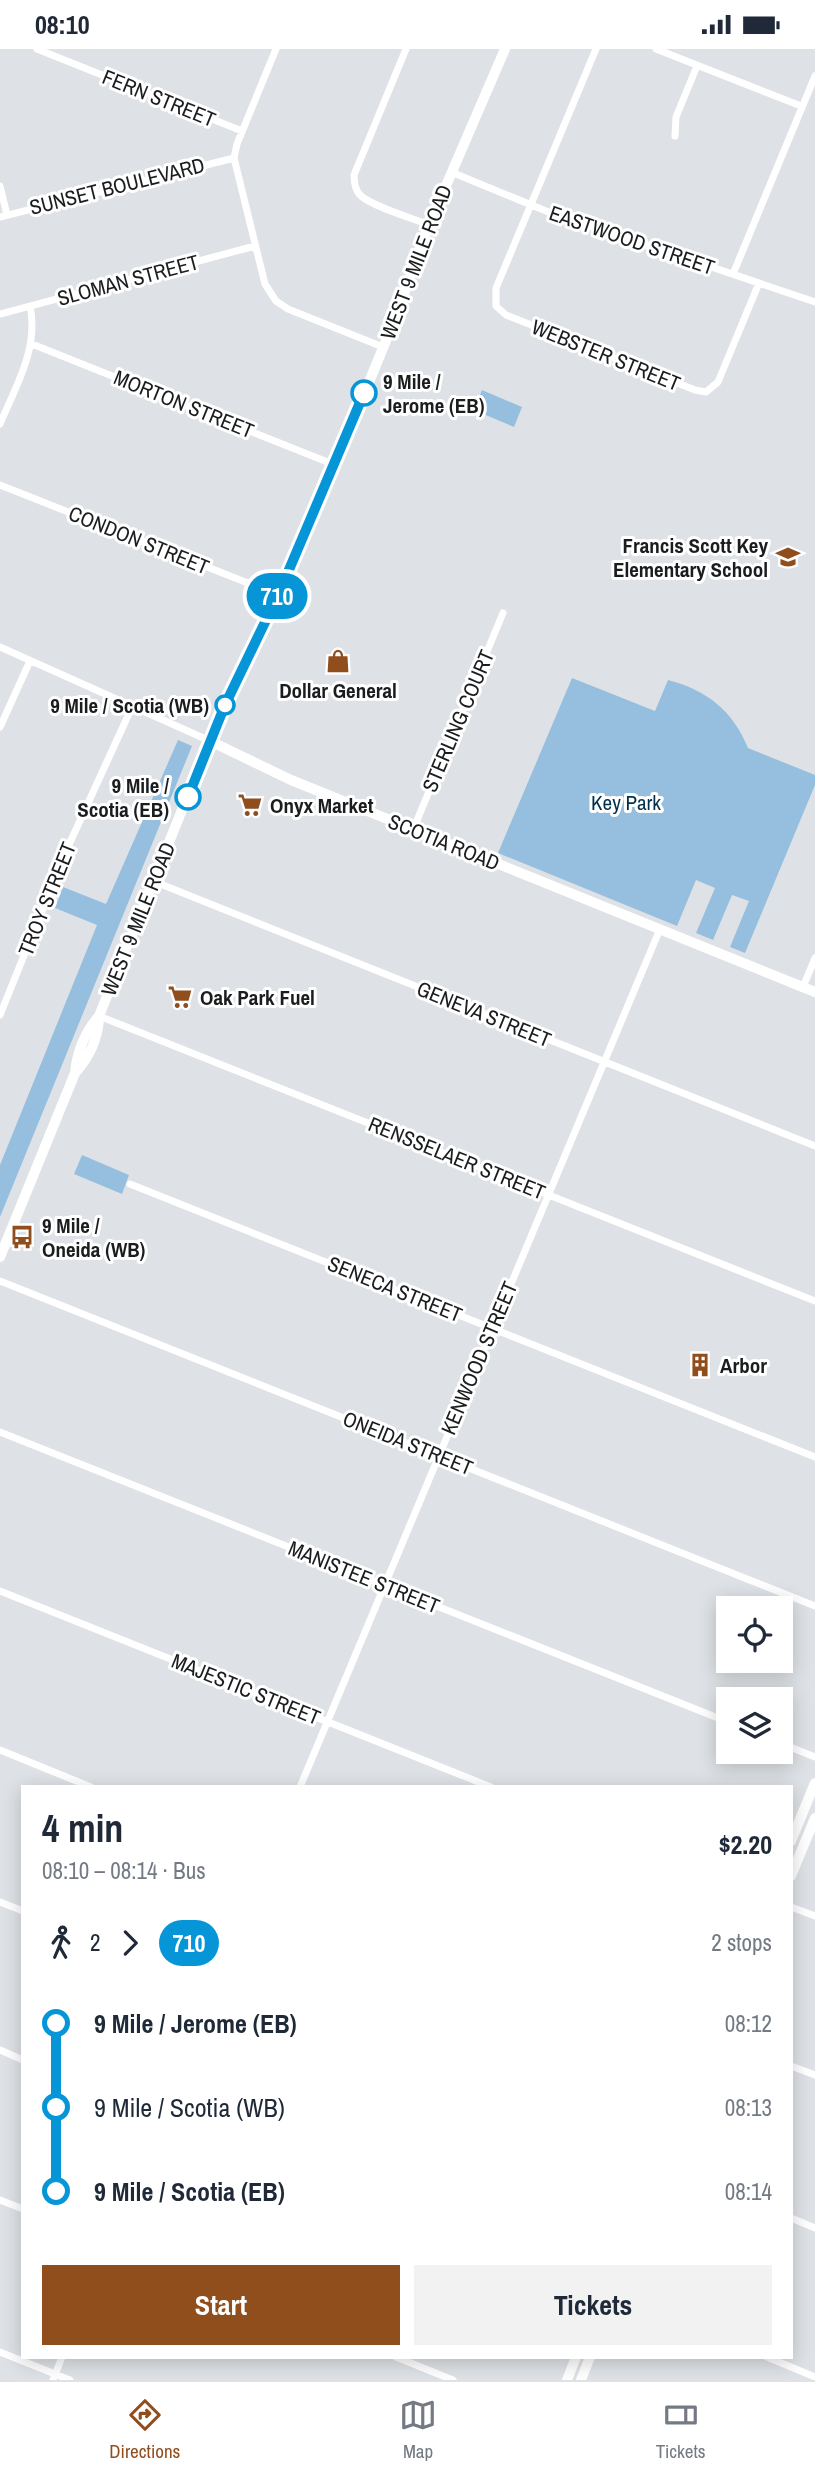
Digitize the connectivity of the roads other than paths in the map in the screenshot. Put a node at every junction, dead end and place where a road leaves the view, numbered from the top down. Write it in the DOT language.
graph roads {
  1 [pos="37,49"];
  2 [pos="276,49"];
  3 [pos="406,49"];
  4 [pos="505,49"];
  5 [pos="596,49"];
  6 [pos="656,49"];
  7 [pos="697,65"];
  8 [pos="815,76"];
  9 [pos="802,106"];
  10 [pos="242,131"];
  11 [pos="675,137"];
  12 [pos="234,158"];
  13 [pos="451,172"];
  14 [pos="0,186"];
  15 [pos="531,205"];
  16 [pos="4,216"];
  17 [pos="429,225"];
  18 [pos="255,246"];
  19 [pos="733,274"];
  20 [pos="759,283"];
  21 [pos="815,302"];
  22 [pos="30,306"];
  23 [pos="0,314"];
  24 [pos="32,344"];
  25 [pos="383,347"];
  26 [pos="0,424"];
  27 [pos="335,465"];
  28 [pos="0,485"];
  29 [pos="278,596"];
  30 [pos="503,613"];
  31 [pos="0,647"];
  32 [pos="30,661"];
  33 [pos="132,707"];
  34 [pos="0,727"];
  35 [pos="210,741"];
  36 [pos="413,830"];
  37 [pos="153,881"];
  38 [pos="660,929"];
  39 [pos="815,958"];
  40 [pos="803,987"];
  41 [pos="815,992"];
  42 [pos="0,1015"];
  43 [pos="99,1016"];
  44 [pos="604,1061"];
  45 [pos="815,1146"];
  46 [pos="130,1184"];
  47 [pos="548,1195"];
  48 [pos="0,1257"];
  49 [pos="0,1280"];
  50 [pos="815,1301"];
  51 [pos="492,1328"];
  52 [pos="0,1432"];
  53 [pos="439,1455"];
  54 [pos="815,1457"];
  55 [pos="384,1585"];
  56 [pos="0,1591"];
  57 [pos="815,1606"];
  58 [pos="716,1717"];
  59 [pos="327,1721"];
  60 [pos="793,1748"];
  61 [pos="0,1751"];
  62 [pos="815,1757"];
  63 [pos="815,1783"];
  64 [pos="86,1785"];
  65 [pos="301,1785"];
  66 [pos="486,1785"];
  67 [pos="815,1818"];
  68 [pos="793,1836"];
  69 [pos="793,1871"];
  70 [pos="0,1902"];
  71 [pos="793,1908"];
  72 [pos="21,1910"];
  73 [pos="815,1916"];
  74 [pos="0,2050"];
  75 [pos="21,2059"];
  76 [pos="793,2067"];
  77 [pos="815,2075"];
  78 [pos="0,2200"];
  79 [pos="21,2208"];
  80 [pos="793,2219"];
  81 [pos="815,2228"];
  82 [pos="0,2352"];
  83 [pos="61,2359"];
  84 [pos="401,2359"];
  85 [pos="575,2359"];
  86 [pos="589,2359"];
  87 [pos="772,2359"];
  88 [pos="54,2377"];
  89 [pos="815,2377"];
  90 [pos="70,2380"];
  91 [pos="453,2380"];
  92 [pos="566,2380"];
  93 [pos="581,2380"];
  1 -- 10 [label="street, FERN STREET"];
  2 -- 10 [label="street"];
  3 -- 17 [label="street"];
  4 -- 13 [label="main road, WEST 9 MILE ROAD"];
  5 -- 15 [label="street"];
  6 -- 7 [label="street"];
  7 -- 9 [label="street"];
  7 -- 11 [label="street"];
  8 -- 9 [label="street"];
  9 -- 19 [label="street"];
  10 -- 12 [label="street"];
  12 -- 16 [label="street, SUNSET BOULEVARD"];
  12 -- 18 [label="street"];
  13 -- 15 [label="street, EASTWOOD STREET"];
  13 -- 17 [label="main road, WEST 9 MILE ROAD"];
  14 -- 16 [label="street"];
  15 -- 19 [label="street, EASTWOOD STREET"];
  15 -- 20 [label="street, WEBSTER STREET"];
  17 -- 25 [label="main road, WEST 9 MILE ROAD"];
  18 -- 22 [label="street, SLOMAN STREET"];
  18 -- 25 [label="street"];
  19 -- 20 [label="street, EASTWOOD STREET"];
  20 -- 21 [label="street, EASTWOOD STREET"];
  22 -- 23 [label="street, SLOMAN STREET"];
  22 -- 24 [label="street"];
  24 -- 26 [label="street"];
  24 -- 27 [label="street, MORTON STREET"];
  25 -- 27 [label="main road, WEST 9 MILE ROAD"];
  27 -- 29 [label="main road, WEST 9 MILE ROAD"];
  28 -- 29 [label="street, CONDON STREET"];
  29 -- 35 [label="main road, WEST 9 MILE ROAD"];
  30 -- 36 [label="street, STERLING COURT"];
  31 -- 32 [label="street, SCOTIA ROAD"];
  32 -- 33 [label="street, SCOTIA ROAD"];
  32 -- 34 [label="street"];
  33 -- 35 [label="street, SCOTIA ROAD"];
  33 -- 42 [label="street, TROY STREET"];
  35 -- 36 [label="street, SCOTIA ROAD"];
  35 -- 37 [label="main road, WEST 9 MILE ROAD"];
  36 -- 38 [label="street, SCOTIA ROAD"];
  37 -- 43 [label="main road, WEST 9 MILE ROAD"];
  37 -- 44 [label="street, GENEVA STREET"];
  38 -- 40 [label="street, SCOTIA ROAD"];
  38 -- 44 [label="street, KENWOOD STREET"];
  39 -- 40 [label="street"];
  40 -- 41 [label="street, SCOTIA ROAD"];
  43 -- 47 [label="street, RENSSELAER STREET"];
  43 -- 48 [label="main road, WEST 9 MILE ROAD"];
  44 -- 45 [label="street, GENEVA STREET"];
  44 -- 47 [label="street, KENWOOD STREET"];
  46 -- 51 [label="street, SENECA STREET"];
  47 -- 50 [label="street, RENSSELAER STREET"];
  47 -- 51 [label="street, KENWOOD STREET"];
  49 -- 53 [label="street, ONEIDA STREET"];
  51 -- 53 [label="street, KENWOOD STREET"];
  51 -- 54 [label="street, SENECA STREET"];
  52 -- 55 [label="street, MANISTEE STREET"];
  53 -- 55 [label="street, KENWOOD STREET"];
  53 -- 57 [label="street, ONEIDA STREET"];
  55 -- 58 [label="street, MANISTEE STREET"];
  55 -- 59 [label="street, KENWOOD STREET"];
  56 -- 59 [label="street, MAJESTIC STREET"];
  59 -- 65 [label="street, KENWOOD STREET"];
  59 -- 66 [label="street, MAJESTIC STREET"];
  60 -- 62 [label="street"];
  61 -- 64 [label="street"];
  63 -- 68 [label="street"];
  67 -- 69 [label="street"];
  70 -- 72 [label="street"];
  71 -- 73 [label="street"];
  74 -- 75 [label="street"];
  76 -- 77 [label="street"];
  78 -- 79 [label="street"];
  80 -- 81 [label="street"];
  82 -- 88 [label="street"];
  83 -- 88 [label="street"];
  84 -- 91 [label="street"];
  85 -- 92 [label="street"];
  86 -- 93 [label="street"];
  87 -- 89 [label="street"];
  88 -- 90 [label="street"];
}
